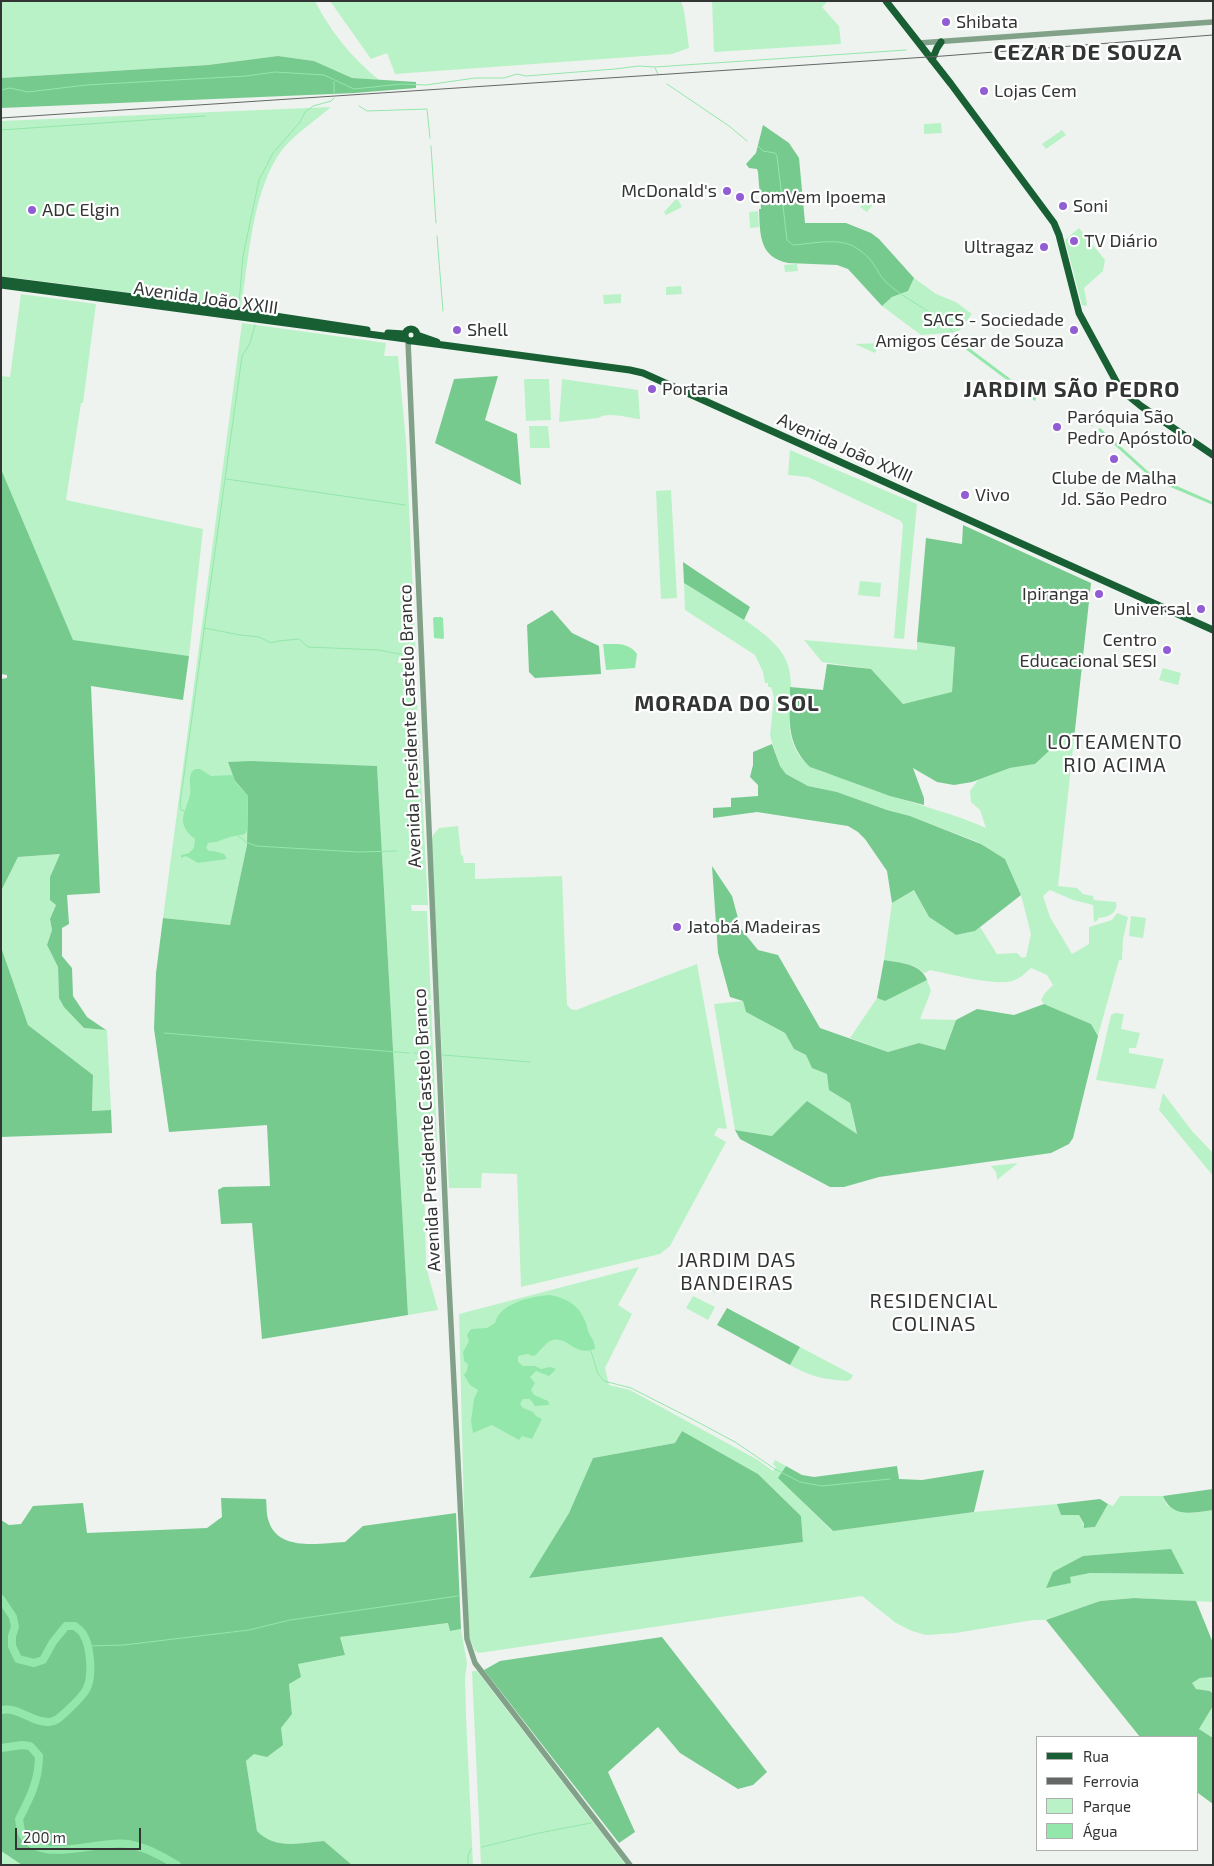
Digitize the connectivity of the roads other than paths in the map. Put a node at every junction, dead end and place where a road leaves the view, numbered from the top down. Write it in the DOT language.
graph roads {
  1 [pos="886,1"];
  2 [pos="1213,22"];
  3 [pos="942,42"];
  4 [pos="919,43"];
  5 [pos="933,62"];
  6 [pos="1,280"];
  7 [pos="1,285"];
  8 [pos="410,338"];
  9 [pos="1213,455"];
  10 [pos="1213,630"];
  11 [pos="630,1865"];
  1 -- 4 [label="main road"];
  2 -- 3 [label="street"];
  3 -- 4 [label="street"];
  3 -- 5 [label="main road"];
  4 -- 5 [label="main road"];
  5 -- 9 [label="main road"];
  6 -- 8 [label="main road, Avenida João XXIII"];
  7 -- 8 [label="main road, Avenida João XXIII"];
  8 -- 10 [label="main road, Avenida João XXIII"];
  8 -- 11 [label="street, Avenida Presidente Castelo Branco"];
}
